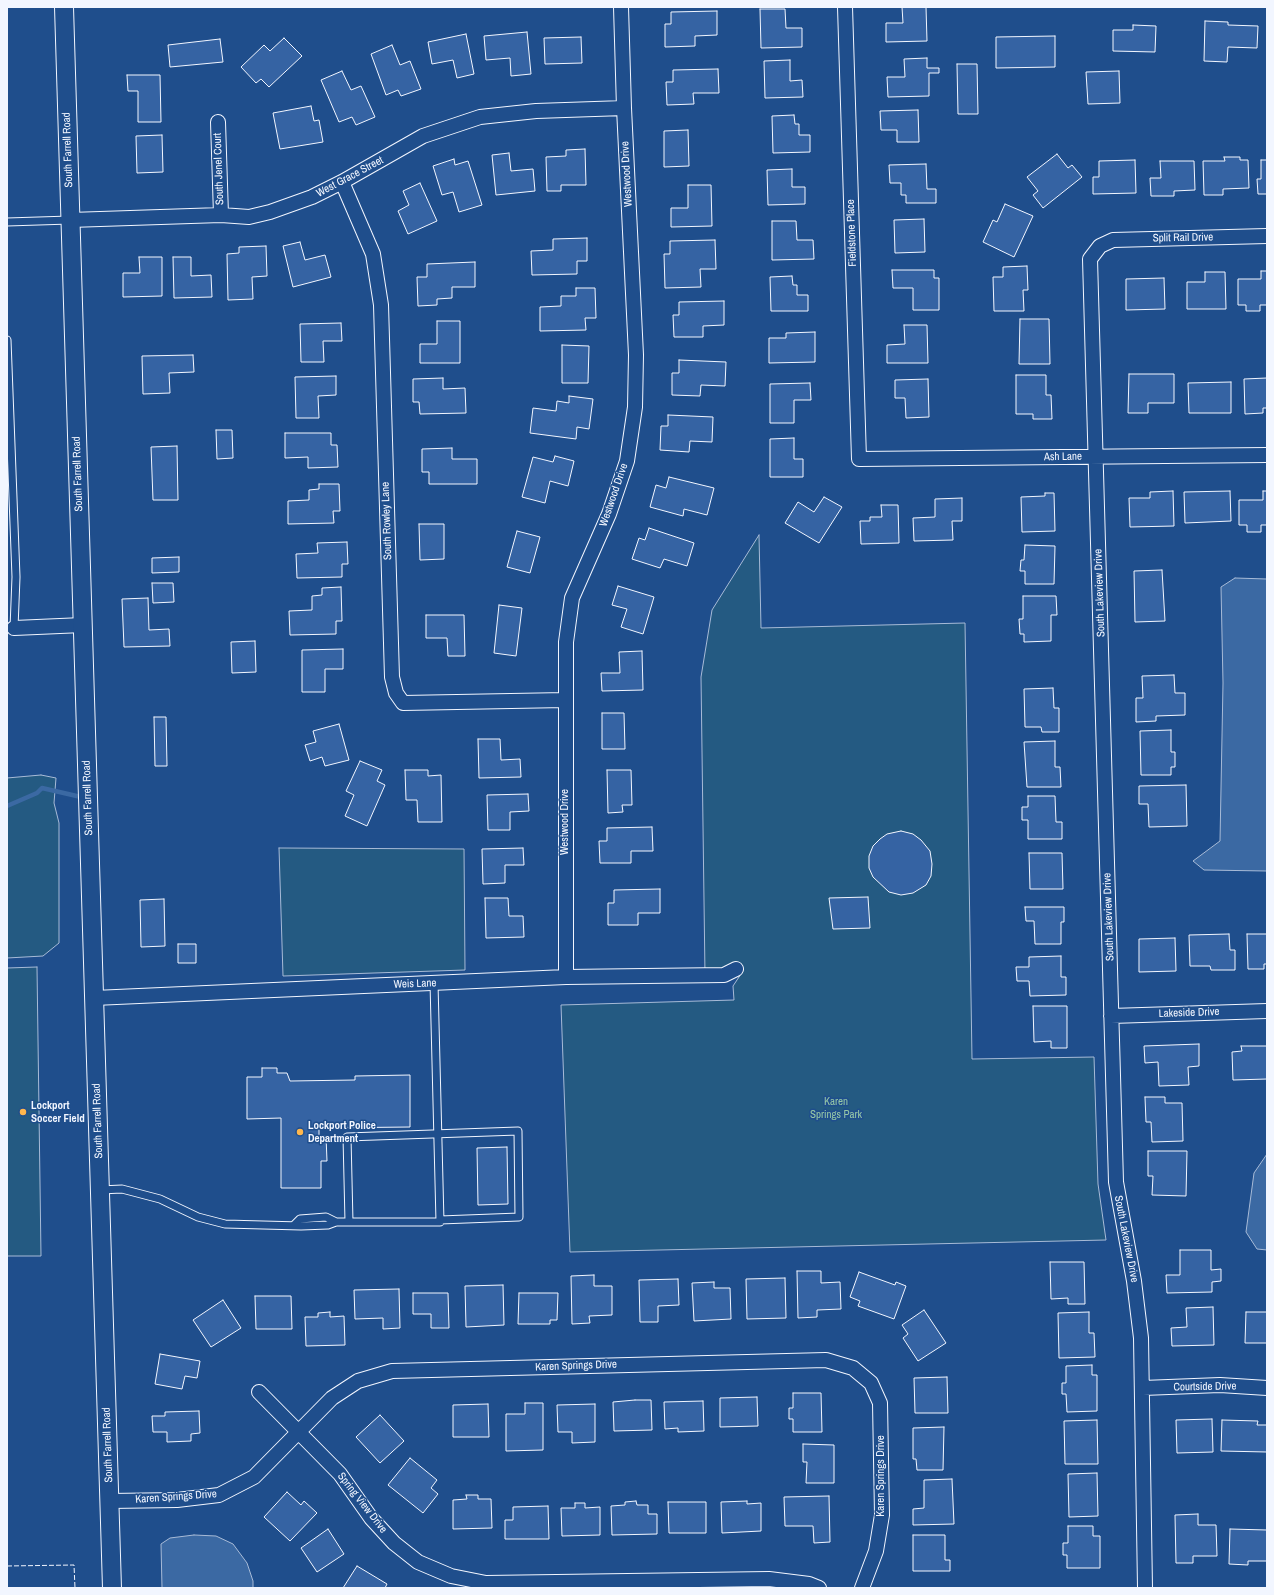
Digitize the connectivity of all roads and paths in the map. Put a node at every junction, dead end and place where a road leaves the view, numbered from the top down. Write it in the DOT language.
graph roads {
  1 [pos="64,7"];
  2 [pos="621,7"];
  3 [pos="845,7"];
  4 [pos="624,108"];
  5 [pos="218,122"];
  6 [pos="342,182"];
  7 [pos="221,215"];
  8 [pos="70,220"];
  9 [pos="7,222"];
  10 [pos="1267,236"];
  11 [pos="1100,246"];
  12 [pos="7,340"];
  13 [pos="1267,455"];
  14 [pos="1097,456"];
  15 [pos="859,459"];
  16 [pos="83,625"];
  17 [pos="10,628"];
  18 [pos="565,700"];
  19 [pos="736,969"];
  20 [pos="566,977"];
  21 [pos="434,983"];
  22 [pos="94,998"];
  23 [pos="1267,1011"];
  24 [pos="1112,1016"];
  25 [pos="438,1135"];
  26 [pos="100,1190"];
  27 [pos="440,1220"];
  28 [pos="349,1222"];
  29 [pos="1143,1388"];
  30 [pos="1267,1388"];
  31 [pos="260,1392"];
  32 [pos="298,1431"];
  33 [pos="110,1501"];
  34 [pos="112,1588"];
  35 [pos="819,1588"];
  36 [pos="862,1588"];
  37 [pos="1145,1588"];
  1 -- 8 [label="street, South Farrell Road"];
  2 -- 4 [label="street, Westwood Drive"];
  3 -- 15 [label="street, Fieldstone Place"];
  4 -- 6 [label="street, West Grace Street"];
  4 -- 18 [label="street, Westwood Drive"];
  5 -- 7 [label="street, South Jenel Court"];
  6 -- 7 [label="street, West Grace Street"];
  6 -- 18 [label="street, South Rowley Lane"];
  7 -- 8 [label="street, West Grace Street"];
  8 -- 9 [label="lane"];
  8 -- 16 [label="street, South Farrell Road"];
  10 -- 11 [label="street, Split Rail Drive"];
  11 -- 14 [label="street, South Lakeview Drive"];
  12 -- 17 [label="lane"];
  13 -- 14 [label="street, Ash Lane"];
  14 -- 15 [label="street, Ash Lane"];
  14 -- 24 [label="street, South Lakeview Drive"];
  16 -- 17 [label="street"];
  16 -- 22 [label="street, South Farrell Road"];
  18 -- 20 [label="street, Westwood Drive"];
  19 -- 20 [label="street, Weis Lane"];
  20 -- 21 [label="street, Weis Lane"];
  21 -- 22 [label="street, Weis Lane"];
  21 -- 25 [label="lane"];
  22 -- 26 [label="street, South Farrell Road"];
  23 -- 24 [label="street, Lakeside Drive"];
  24 -- 29 [label="street, South Lakeview Drive"];
  25 -- 27 [label="lane"];
  25 -- 27 [label="lane"];
  25 -- 28 [label="lane"];
  26 -- 28 [label="lane"];
  26 -- 33 [label="street, South Farrell Road"];
  27 -- 28 [label="lane"];
  29 -- 30 [label="street, Courtside Drive"];
  29 -- 37 [label="street, South Lakeview Drive"];
  31 -- 32 [label="street, Spring View Drive"];
  32 -- 33 [label="street, Karen Springs Drive"];
  32 -- 35 [label="street, Spring View Drive"];
  32 -- 36 [label="street, Karen Springs Drive"];
  33 -- 34 [label="street, South Farrell Road"];
}
